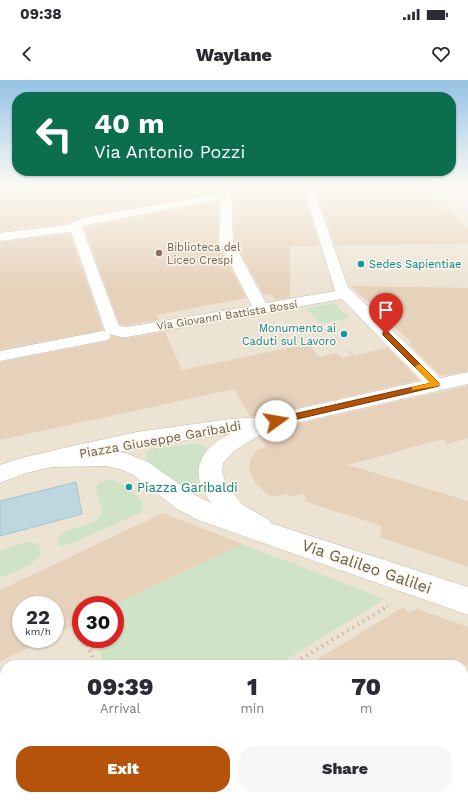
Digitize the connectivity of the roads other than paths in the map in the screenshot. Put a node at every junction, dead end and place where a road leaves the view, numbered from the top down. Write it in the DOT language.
graph roads {
  1 [pos="99,221"];
  2 [pos="226,221"];
  3 [pos="319,221"];
  4 [pos="76,226"];
  5 [pos="0,237"];
  6 [pos="345,294"];
  7 [pos="261,308"];
  8 [pos="106,332"];
  9 [pos="0,356"];
  10 [pos="468,378"];
  11 [pos="436,384"];
  12 [pos="262,424"];
  13 [pos="52,459"];
  14 [pos="7,470"];
  15 [pos="266,532"];
  16 [pos="468,601"];
  1 -- 4 [label="street"];
  2 -- 7 [label="street"];
  3 -- 6 [label="street"];
  4 -- 5 [label="street"];
  4 -- 8 [label="street"];
  6 -- 7 [label="street, Via Giovanni Battista Bossi"];
  6 -- 11 [label="street"];
  7 -- 8 [label="street, Via Giovanni Battista Bossi"];
  8 -- 9 [label="street, Via Giovanni Battista Bossi"];
  10 -- 11 [label="street"];
  11 -- 12 [label="street"];
  12 -- 13 [label="street, Piazza Giuseppe Garibaldi"];
  12 -- 15 [label="street, Piazza Giuseppe Garibaldi"];
  13 -- 14 [label="street, Piazza Giuseppe Garibaldi"];
  13 -- 15 [label="street, Piazza Giuseppe Garibaldi"];
  15 -- 16 [label="street, Via Galileo Galilei"];
}
